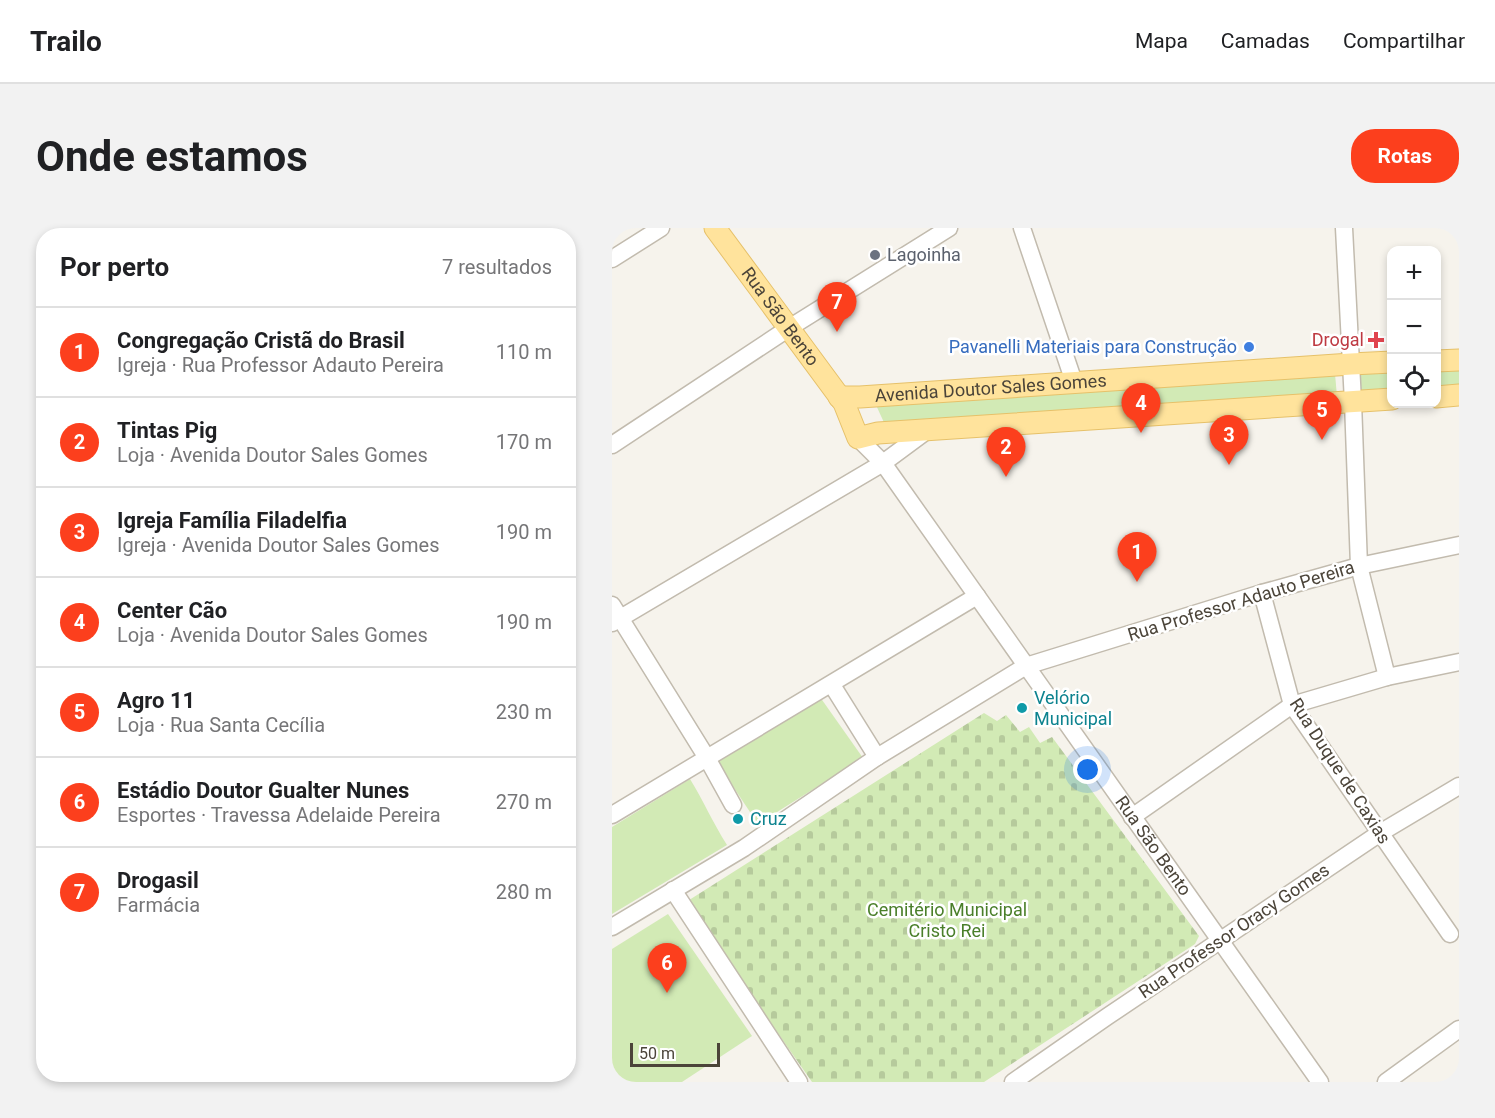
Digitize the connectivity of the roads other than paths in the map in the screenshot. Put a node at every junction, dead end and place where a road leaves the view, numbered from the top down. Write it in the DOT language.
graph roads {
  1 [pos="661,228"];
  2 [pos="715,228"];
  3 [pos="949,228"];
  4 [pos="1022,228"];
  5 [pos="1344,228"];
  6 [pos="612,259"];
  7 [pos="789,328"];
  8 [pos="1459,360"];
  9 [pos="1441,361"];
  10 [pos="1387,362"];
  11 [pos="1351,364"];
  12 [pos="1074,382"];
  13 [pos="1459,395"];
  14 [pos="1441,397"];
  15 [pos="1387,399"];
  16 [pos="842,400"];
  17 [pos="1353,402"];
  18 [pos="929,429"];
  19 [pos="868,435"];
  20 [pos="612,445"];
  21 [pos="883,463"];
  22 [pos="1459,545"];
  23 [pos="1359,566"];
  24 [pos="1262,593"];
  25 [pos="977,596"];
  26 [pos="615,616"];
  27 [pos="1459,662"];
  28 [pos="1026,666"];
  29 [pos="1387,677"];
  30 [pos="832,685"];
  31 [pos="1292,705"];
  32 [pos="877,757"];
  33 [pos="707,758"];
  34 [pos="1459,786"];
  35 [pos="734,805"];
  36 [pos="612,815"];
  37 [pos="1132,817"];
  38 [pos="1380,833"];
  39 [pos="673,890"];
  40 [pos="612,927"];
  41 [pos="1450,934"];
  42 [pos="1220,941"];
  43 [pos="1459,1029"];
  44 [pos="799,1082"];
  45 [pos="1012,1082"];
  46 [pos="1320,1082"];
  47 [pos="1386,1082"];
  1 -- 6 [label="street"];
  2 -- 7 [label="main road, Rua São Bento"];
  3 -- 7 [label="street"];
  4 -- 12 [label="street"];
  5 -- 11 [label="street"];
  7 -- 16 [label="main road, Rua São Bento"];
  7 -- 20 [label="street"];
  8 -- 9 [label="main road"];
  10 -- 11 [label="main road, Avenida Doutor Sales Gomes"];
  11 -- 12 [label="main road, Avenida Doutor Sales Gomes"];
  11 -- 17 [label="street"];
  12 -- 16 [label="main road, Avenida Doutor Sales Gomes"];
  13 -- 14 [label="main road"];
  15 -- 17 [label="main road, Avenida Doutor Sales Gomes"];
  16 -- 19 [label="main road, Rua São Bento"];
  17 -- 18 [label="main road, Avenida Doutor Sales Gomes"];
  17 -- 23 [label="street"];
  18 -- 19 [label="main road, Avenida Doutor Sales Gomes"];
  18 -- 21 [label="street"];
  19 -- 21 [label="street, Rua São Bento"];
  21 -- 25 [label="street, Rua São Bento"];
  21 -- 26 [label="street"];
  22 -- 23 [label="street, Rua Professor Adauto Pereira"];
  23 -- 24 [label="street, Rua Professor Adauto Pereira"];
  23 -- 29 [label="street"];
  24 -- 28 [label="street, Rua Professor Adauto Pereira"];
  24 -- 31 [label="street, Rua Duque de Caxias"];
  25 -- 28 [label="street, Rua São Bento"];
  25 -- 30 [label="street"];
  26 -- 33 [label="street"];
  27 -- 29 [label="street"];
  28 -- 32 [label="street, Rua Professor Adauto Pereira"];
  28 -- 37 [label="street, Rua São Bento"];
  29 -- 31 [label="street"];
  30 -- 32 [label="street"];
  30 -- 33 [label="street"];
  31 -- 37 [label="street"];
  31 -- 38 [label="street, Rua Duque de Caxias"];
  32 -- 39 [label="street, Rua Professor Adauto Pereira"];
  33 -- 35 [label="street"];
  33 -- 36 [label="street"];
  34 -- 38 [label="street, Rua Professor Oracy Gomes"];
  37 -- 42 [label="street, Rua São Bento"];
  38 -- 41 [label="street, Rua Duque de Caxias"];
  38 -- 42 [label="street, Rua Professor Oracy Gomes"];
  39 -- 40 [label="street, Rua Professor Adauto Pereira"];
  39 -- 44 [label="street"];
  42 -- 45 [label="street, Rua Professor Oracy Gomes"];
  42 -- 46 [label="street, Rua São Bento"];
  43 -- 47 [label="street"];
}
